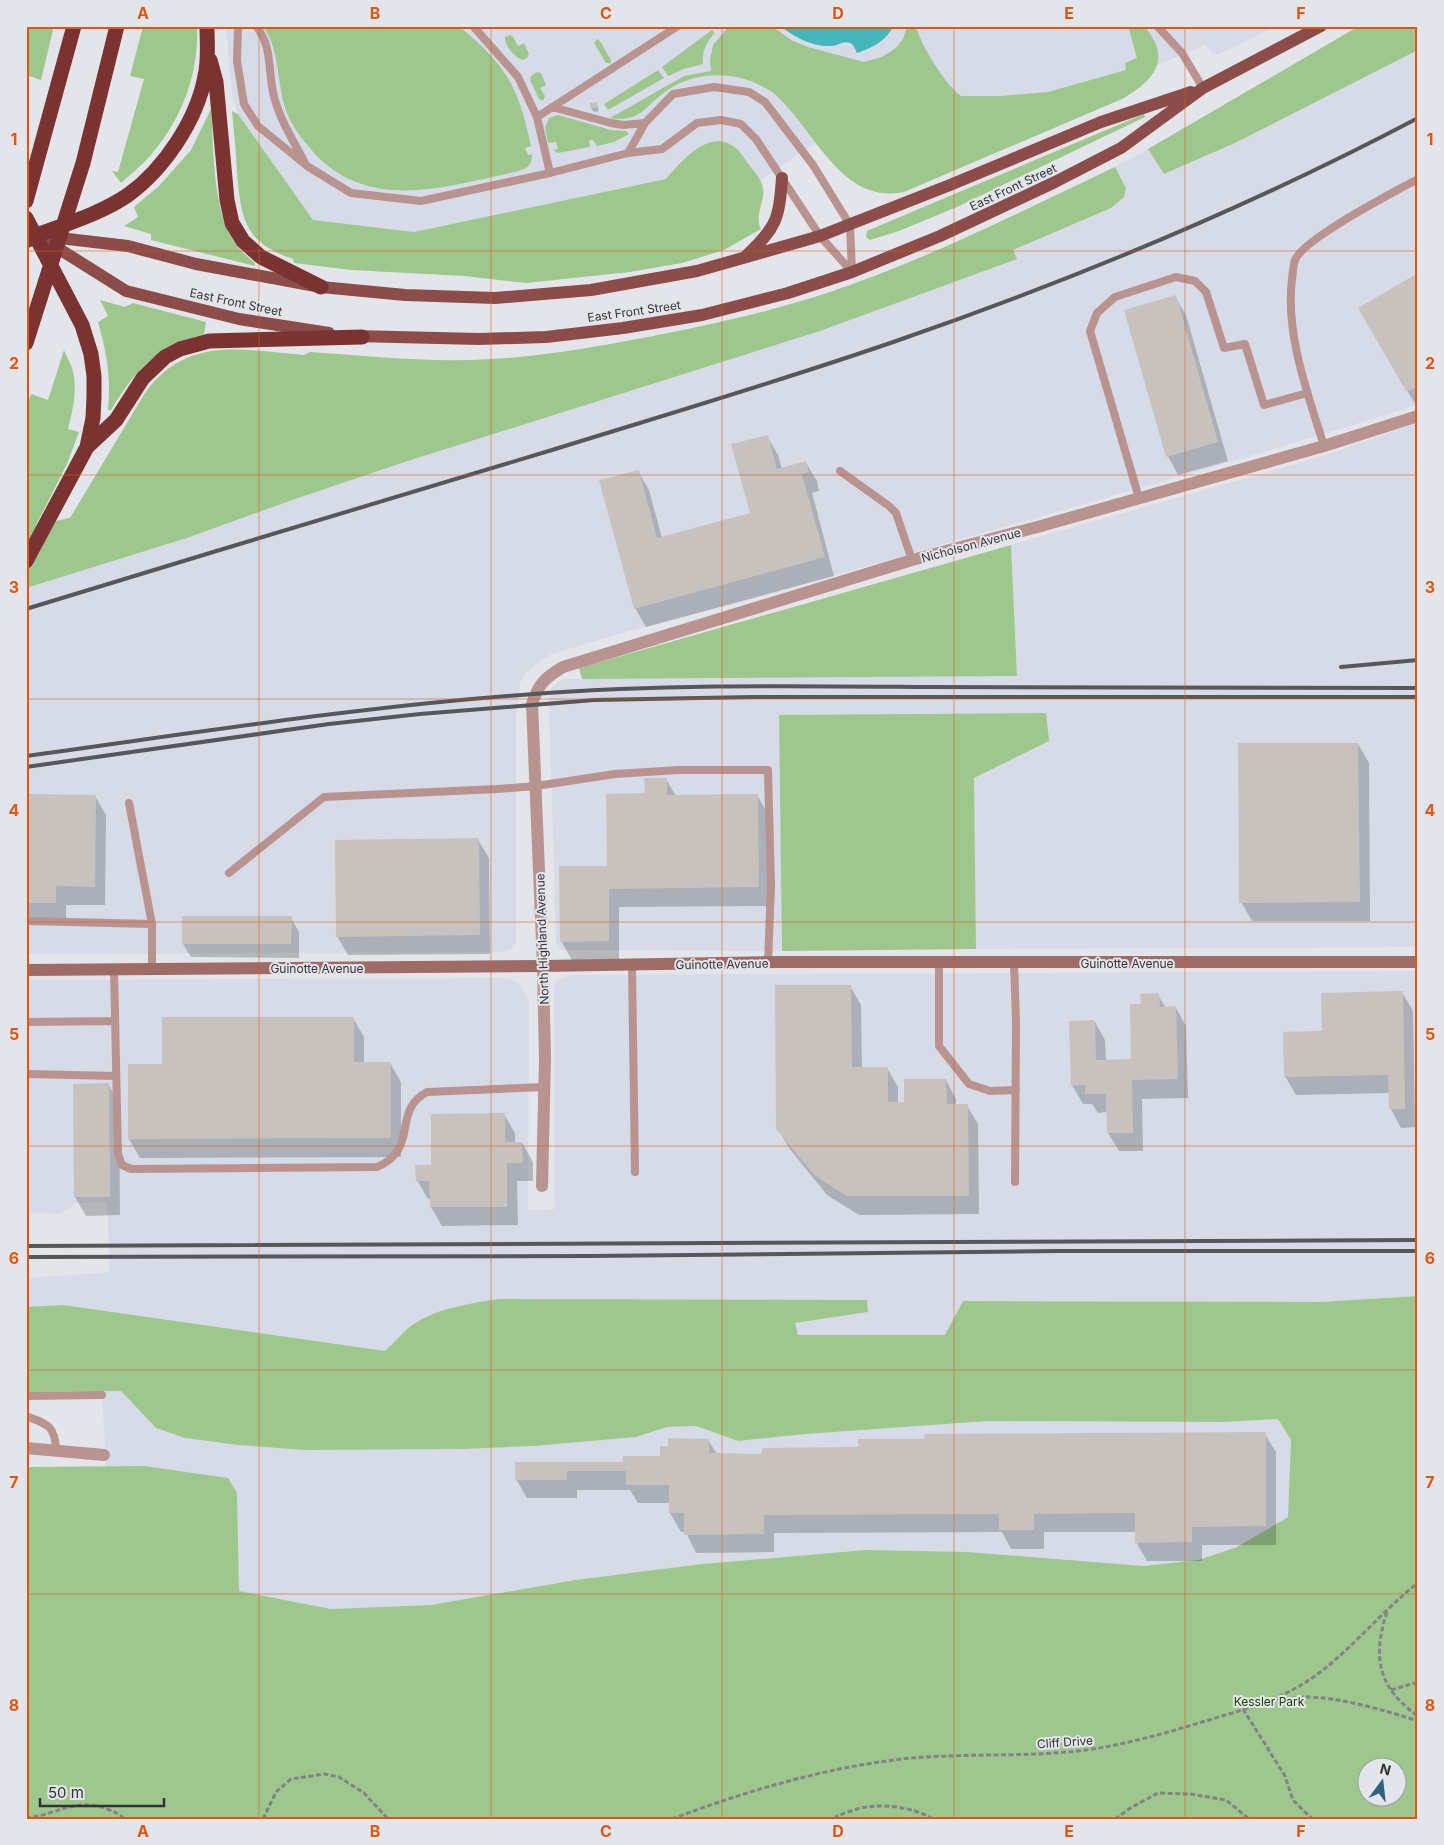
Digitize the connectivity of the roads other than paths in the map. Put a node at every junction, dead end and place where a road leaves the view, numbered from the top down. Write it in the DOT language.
graph roads {
  1 [pos="74,26"];
  2 [pos="117,26"];
  3 [pos="207,26"];
  4 [pos="238,26"];
  5 [pos="256,26"];
  6 [pos="473,26"];
  7 [pos="678,26"];
  8 [pos="1157,26"];
  9 [pos="1321,26"];
  10 [pos="208,49"];
  11 [pos="1203,88"];
  12 [pos="552,107"];
  13 [pos="537,117"];
  14 [pos="645,124"];
  15 [pos="628,153"];
  16 [pos="307,166"];
  17 [pos="550,173"];
  18 [pos="782,178"];
  19 [pos="1418,179"];
  20 [pos="26,202"];
  21 [pos="26,218"];
  22 [pos="850,225"];
  23 [pos="29,235"];
  24 [pos="820,236"];
  25 [pos="745,257"];
  26 [pos="852,272"];
  27 [pos="321,288"];
  28 [pos="362,336"];
  29 [pos="28,337"];
  30 [pos="1307,393"];
  31 [pos="1418,416"];
  32 [pos="1324,446"];
  33 [pos="87,447"];
  34 [pos="840,471"];
  35 [pos="1139,498"];
  36 [pos="912,560"];
  37 [pos="26,561"];
  38 [pos="536,693"];
  39 [pos="536,786"];
  40 [pos="129,803"];
  41 [pos="229,873"];
  42 [pos="26,921"];
  43 [pos="152,924"];
  44 [pos="939,962"];
  45 [pos="1014,962"];
  46 [pos="1418,962"];
  47 [pos="768,963"];
  48 [pos="632,965"];
  49 [pos="543,966"];
  50 [pos="114,969"];
  51 [pos="152,969"];
  52 [pos="26,970"];
  53 [pos="114,1021"];
  54 [pos="26,1022"];
  55 [pos="26,1074"];
  56 [pos="116,1076"];
  57 [pos="544,1087"];
  58 [pos="1016,1090"];
  59 [pos="635,1172"];
  60 [pos="1015,1182"];
  61 [pos="542,1186"];
  62 [pos="26,1396"];
  63 [pos="102,1396"];
  64 [pos="26,1416"];
  65 [pos="26,1448"];
  66 [pos="56,1450"];
  67 [pos="104,1455"];
  1 -- 20 [label="highway"];
  2 -- 29 [label="highway"];
  3 -- 10 [label="highway"];
  4 -- 16 [label="lane"];
  5 -- 16 [label="lane"];
  6 -- 13 [label="lane"];
  7 -- 12 [label="lane"];
  8 -- 11 [label="lane"];
  9 -- 11 [label="main road, East Front Street"];
  10 -- 23 [label="highway"];
  10 -- 27 [label="highway"];
  11 -- 22 [label="main road, East Front Street"];
  11 -- 26 [label="main road, East Front Street"];
  12 -- 13 [label="lane"];
  12 -- 14 [label="lane"];
  13 -- 17 [label="lane"];
  14 -- 15 [label="lane"];
  14 -- 22 [label="lane"];
  15 -- 17 [label="lane"];
  15 -- 18 [label="lane"];
  16 -- 17 [label="lane"];
  18 -- 24 [label="lane"];
  18 -- 25 [label="main road"];
  19 -- 30 [label="lane"];
  21 -- 23 [label="highway"];
  22 -- 24 [label="main road, East Front Street"];
  22 -- 26 [label="lane"];
  23 -- 27 [label="main road, East Front Street"];
  23 -- 28 [label="main road, East Front Street"];
  23 -- 33 [label="highway"];
  24 -- 25 [label="main road, East Front Street"];
  24 -- 26 [label="lane"];
  25 -- 27 [label="main road, East Front Street"];
  26 -- 28 [label="main road, East Front Street"];
  28 -- 33 [label="highway"];
  30 -- 32 [label="lane"];
  30 -- 35 [label="lane"];
  31 -- 32 [label="street, Nicholson Avenue"];
  32 -- 35 [label="street, Nicholson Avenue"];
  33 -- 37 [label="highway"];
  34 -- 36 [label="lane"];
  35 -- 36 [label="street, Nicholson Avenue"];
  36 -- 38 [label="street, Nicholson Avenue"];
  38 -- 39 [label="street, North Highland Avenue"];
  39 -- 41 [label="lane"];
  39 -- 47 [label="lane"];
  39 -- 49 [label="street, North Highland Avenue"];
  40 -- 43 [label="lane"];
  42 -- 43 [label="lane"];
  43 -- 51 [label="lane"];
  44 -- 45 [label="street, Guinotte Avenue"];
  44 -- 47 [label="street, Guinotte Avenue"];
  44 -- 58 [label="lane"];
  45 -- 46 [label="street, Guinotte Avenue"];
  45 -- 58 [label="lane"];
  47 -- 48 [label="street, Guinotte Avenue"];
  48 -- 49 [label="street, Guinotte Avenue"];
  48 -- 59 [label="lane"];
  49 -- 51 [label="street, Guinotte Avenue"];
  49 -- 57 [label="street, North Highland Avenue"];
  50 -- 51 [label="street, Guinotte Avenue"];
  50 -- 52 [label="street, Guinotte Avenue"];
  50 -- 53 [label="lane"];
  53 -- 54 [label="lane"];
  53 -- 56 [label="lane"];
  55 -- 56 [label="lane"];
  56 -- 57 [label="lane"];
  57 -- 61 [label="street, North Highland Avenue"];
  58 -- 60 [label="lane"];
  62 -- 63 [label="lane"];
  64 -- 66 [label="lane"];
  65 -- 66 [label="street"];
  66 -- 67 [label="street"];
}
